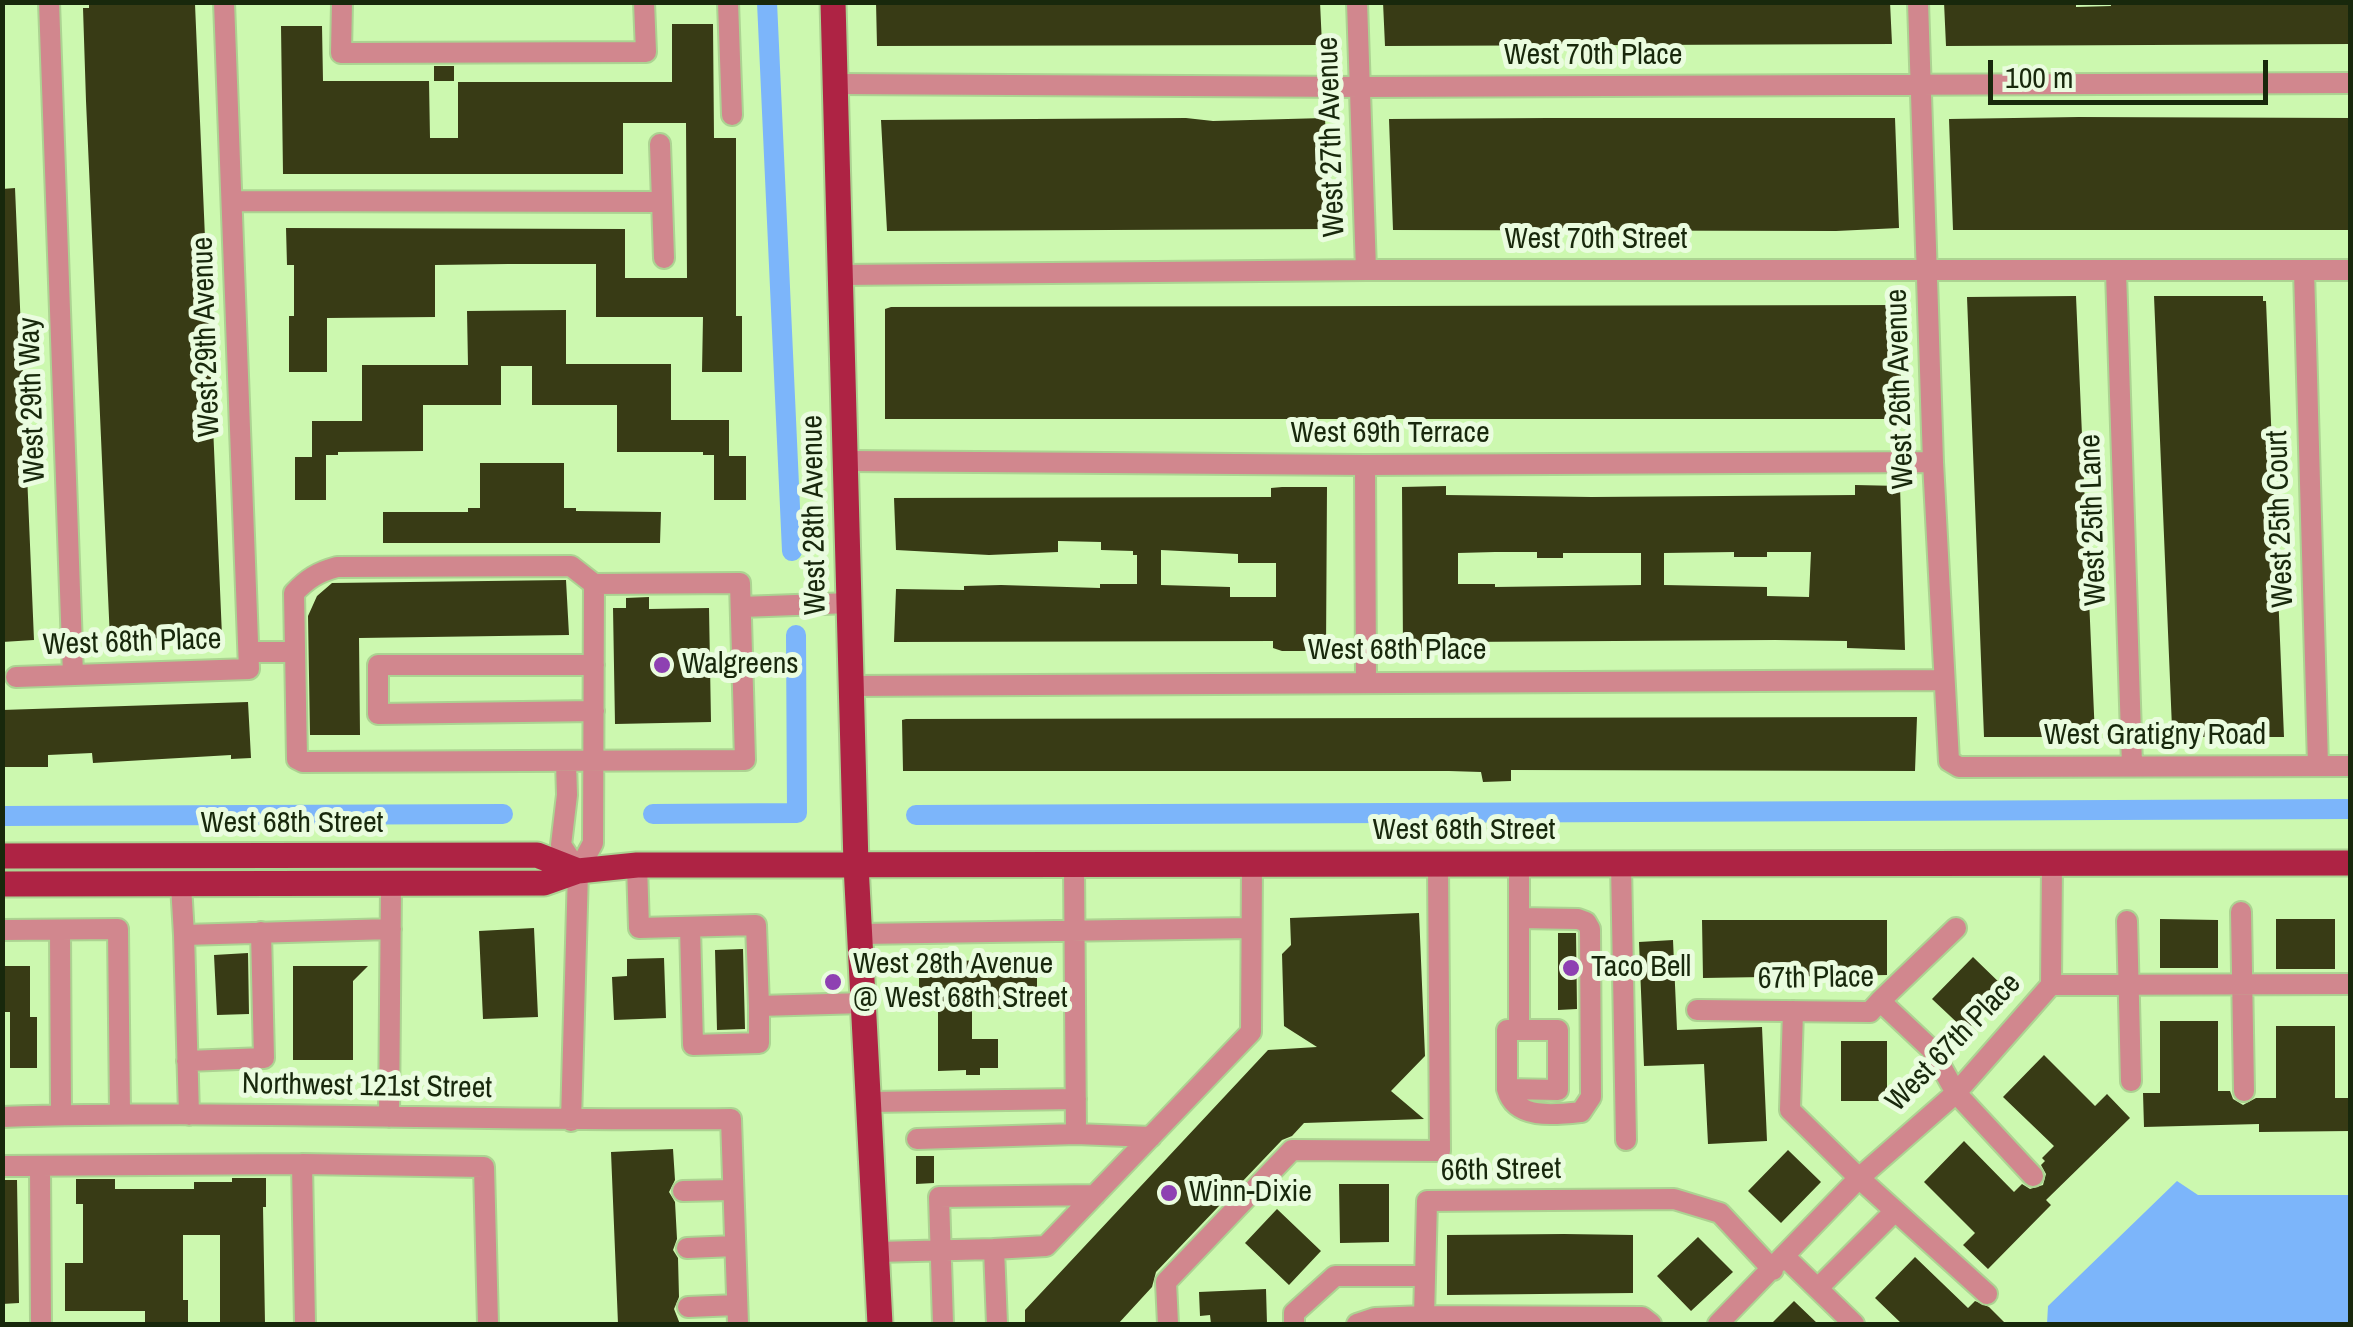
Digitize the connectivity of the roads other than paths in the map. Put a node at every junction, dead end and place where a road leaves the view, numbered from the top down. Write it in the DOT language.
graph roads {
  1 [pos="48,2"];
  2 [pos="224,2"];
  3 [pos="342,2"];
  4 [pos="644,2"];
  5 [pos="728,2"];
  6 [pos="833,2"];
  7 [pos="1357,2"];
  8 [pos="1918,2"];
  9 [pos="1922,83"];
  10 [pos="2350,83"];
  11 [pos="837,84"];
  12 [pos="1361,87"];
  13 [pos="732,115"];
  14 [pos="660,144"];
  15 [pos="232,201"];
  16 [pos="662,202"];
  17 [pos="664,258"];
  18 [pos="1366,270"];
  19 [pos="1927,270"];
  20 [pos="2350,270"];
  21 [pos="2304,271"];
  22 [pos="2116,272"];
  23 [pos="841,275"];
  24 [pos="847,461"];
  25 [pos="1933,462"];
  26 [pos="1364,465"];
  27 [pos="594,584"];
  28 [pos="850,603"];
  29 [pos="741,607"];
  30 [pos="293,652"];
  31 [pos="249,660"];
  32 [pos="594,664"];
  33 [pos="73,675"];
  34 [pos="16,677"];
  35 [pos="1942,680"];
  36 [pos="1366,681"];
  37 [pos="852,686"];
  38 [pos="594,711"];
  39 [pos="566,762"];
  40 [pos="594,763"];
  41 [pos="2132,765"];
  42 [pos="2318,765"];
  43 [pos="2350,766"];
  44 [pos="1959,767"];
  45 [pos="2,856"];
  46 [pos="1438,863"];
  47 [pos="1519,863"];
  48 [pos="1621,863"];
  49 [pos="2350,863"];
  50 [pos="2052,864"];
  51 [pos="638,865"];
  52 [pos="856,865"];
  53 [pos="1074,865"];
  54 [pos="1252,865"];
  55 [pos="578,871"];
  56 [pos="2,884"];
  57 [pos="181,885"];
  58 [pos="391,886"];
  59 [pos="2241,912"];
  60 [pos="1520,918"];
  61 [pos="2127,921"];
  62 [pos="690,926"];
  63 [pos="1252,928"];
  64 [pos="1956,928"];
  65 [pos="2,930"];
  66 [pos="60,930"];
  67 [pos="391,930"];
  68 [pos="1074,931"];
  69 [pos="261,932"];
  70 [pos="860,934"];
  71 [pos="184,935"];
  72 [pos="2128,984"];
  73 [pos="2243,984"];
  74 [pos="2350,984"];
  75 [pos="2051,985"];
  76 [pos="1880,1002"];
  77 [pos="864,1003"];
  78 [pos="758,1006"];
  79 [pos="1697,1010"];
  80 [pos="1794,1011"];
  81 [pos="1519,1030"];
  82 [pos="188,1061"];
  83 [pos="2130,1081"];
  84 [pos="1508,1090"];
  85 [pos="2244,1091"];
  86 [pos="1956,1092"];
  87 [pos="1076,1099"];
  88 [pos="869,1102"];
  89 [pos="120,1113"];
  90 [pos="61,1115"];
  91 [pos="189,1116"];
  92 [pos="2,1117"];
  93 [pos="389,1117"];
  94 [pos="572,1121"];
  95 [pos="1076,1134"];
  96 [pos="1151,1137"];
  97 [pos="917,1139"];
  98 [pos="1626,1140"];
  99 [pos="302,1164"];
  100 [pos="2,1166"];
  101 [pos="40,1166"];
  102 [pos="2033,1176"];
  103 [pos="1858,1178"];
  104 [pos="733,1190"];
  105 [pos="683,1191"];
  106 [pos="1095,1196"];
  107 [pos="1895,1211"];
  108 [pos="735,1246"];
  109 [pos="687,1248"];
  110 [pos="994,1249"];
  111 [pos="940,1250"];
  112 [pos="877,1252"];
  113 [pos="1779,1263"];
  114 [pos="1425,1276"];
  115 [pos="1818,1288"];
  116 [pos="1987,1294"];
  117 [pos="688,1307"];
  118 [pos="738,1315"];
  119 [pos="1424,1316"];
  120 [pos="41,1324"];
  121 [pos="306,1324"];
  122 [pos="488,1324"];
  123 [pos="880,1324"];
  124 [pos="943,1324"];
  125 [pos="997,1324"];
  126 [pos="1168,1324"];
  127 [pos="1294,1324"];
  128 [pos="1357,1324"];
  129 [pos="1651,1324"];
  130 [pos="1718,1324"];
  131 [pos="1854,1324"];
  1 -- 33 [label="street, West 29th Way"];
  2 -- 15 [label="street, West 29th Avenue"];
  3 -- 4 [label="street"];
  5 -- 13 [label="street"];
  6 -- 11 [label="main road, West 28th Avenue"];
  7 -- 12 [label="street, West 27th Avenue"];
  8 -- 9 [label="street, West 26th Avenue"];
  9 -- 10 [label="street, West 70th Place"];
  9 -- 12 [label="street, West 70th Place"];
  9 -- 19 [label="street, West 26th Avenue"];
  11 -- 12 [label="street, West 70th Place"];
  11 -- 23 [label="main road, West 28th Avenue"];
  12 -- 18 [label="street, West 27th Avenue"];
  14 -- 16 [label="street"];
  15 -- 16 [label="street"];
  15 -- 31 [label="street, West 29th Avenue"];
  16 -- 17 [label="street"];
  18 -- 19 [label="street, West 70th Street"];
  18 -- 23 [label="street, West 70th Street"];
  19 -- 22 [label="street, West 70th Street"];
  19 -- 25 [label="street, West 26th Avenue"];
  20 -- 21 [label="street, West 70th Street"];
  21 -- 22 [label="street, West 70th Street"];
  21 -- 42 [label="street, West 25th Court"];
  22 -- 41 [label="street, West 25th Lane"];
  23 -- 24 [label="main road, West 28th Avenue"];
  24 -- 26 [label="street, West 69th Terrace"];
  24 -- 28 [label="main road, West 28th Avenue"];
  25 -- 26 [label="street, West 69th Terrace"];
  25 -- 35 [label="street, West 26th Avenue"];
  26 -- 36 [label="street"];
  27 -- 29 [label="street"];
  27 -- 30 [label="street"];
  27 -- 32 [label="street"];
  28 -- 29 [label="street"];
  28 -- 37 [label="main road, West 28th Avenue"];
  29 -- 40 [label="street"];
  30 -- 31 [label="street, West 68th Place"];
  30 -- 39 [label="street"];
  31 -- 33 [label="street, West 68th Place"];
  32 -- 38 [label="street"];
  32 -- 38 [label="street"];
  33 -- 34 [label="street, West 68th Place"];
  35 -- 36 [label="street, West 68th Place"];
  35 -- 44 [label="street, West 26th Avenue"];
  36 -- 37 [label="street, West 68th Place"];
  37 -- 52 [label="main road, West 28th Avenue"];
  38 -- 40 [label="street"];
  39 -- 40 [label="street"];
  39 -- 55 [label="street"];
  40 -- 55 [label="street"];
  41 -- 42 [label="street, West Gratigny Road"];
  41 -- 44 [label="street, West Gratigny Road"];
  42 -- 43 [label="street, West Gratigny Road"];
  45 -- 55 [label="main road, West 68th Street"];
  46 -- 47 [label="main road, West 68th Street"];
  46 -- 54 [label="main road, West 68th Street"];
  46 -- 126 [label="street"];
  47 -- 48 [label="main road, West 68th Street"];
  47 -- 60 [label="street"];
  48 -- 50 [label="main road, West 68th Street"];
  48 -- 98 [label="street"];
  49 -- 50 [label="main road, West 68th Street"];
  50 -- 75 [label="street"];
  51 -- 52 [label="main road, West 68th Street"];
  51 -- 55 [label="main road, West 68th Street"];
  51 -- 62 [label="street"];
  52 -- 53 [label="main road, West 68th Street"];
  52 -- 70 [label="main road, West 28th Avenue"];
  53 -- 54 [label="main road, West 68th Street"];
  53 -- 68 [label="street"];
  54 -- 63 [label="street"];
  55 -- 58 [label="main road, West 68th Street"];
  55 -- 94 [label="street"];
  56 -- 57 [label="main road, West 68th Street"];
  57 -- 58 [label="main road, West 68th Street"];
  57 -- 71 [label="street"];
  58 -- 67 [label="street"];
  59 -- 73 [label="street"];
  60 -- 81 [label="street"];
  60 -- 84 [label="street"];
  61 -- 72 [label="street"];
  62 -- 78 [label="street"];
  62 -- 78 [label="street"];
  63 -- 68 [label="street"];
  63 -- 96 [label="street"];
  64 -- 76 [label="street"];
  65 -- 66 [label="street"];
  66 -- 89 [label="street"];
  66 -- 90 [label="street"];
  67 -- 69 [label="street"];
  67 -- 93 [label="street"];
  68 -- 70 [label="street"];
  68 -- 87 [label="street"];
  69 -- 71 [label="street"];
  69 -- 82 [label="street"];
  70 -- 77 [label="main road, West 28th Avenue"];
  71 -- 82 [label="street"];
  72 -- 73 [label="street, West 67th Place"];
  72 -- 75 [label="street, West 67th Place"];
  72 -- 83 [label="street"];
  73 -- 74 [label="street, West 67th Place"];
  73 -- 85 [label="street"];
  75 -- 86 [label="street, West 67th Place"];
  76 -- 80 [label="street, 67th Place"];
  76 -- 86 [label="street, 67th Place"];
  77 -- 78 [label="street"];
  77 -- 88 [label="main road, West 28th Avenue"];
  79 -- 80 [label="street, 67th Place"];
  80 -- 103 [label="street"];
  81 -- 84 [label="street"];
  81 -- 84 [label="street"];
  82 -- 91 [label="street"];
  86 -- 102 [label="street, 67th Place"];
  86 -- 103 [label="street, West 67th Place"];
  87 -- 88 [label="street"];
  87 -- 95 [label="street"];
  88 -- 112 [label="main road, West 28th Avenue"];
  89 -- 90 [label="street, Northwest 121st Street"];
  89 -- 91 [label="street, Northwest 121st Street"];
  90 -- 92 [label="street, Northwest 121st Street"];
  91 -- 93 [label="street, Northwest 121st Street"];
  93 -- 94 [label="street, Northwest 121st Street"];
  94 -- 104 [label="street, Northwest 121st Street"];
  95 -- 96 [label="street"];
  95 -- 97 [label="street"];
  96 -- 106 [label="street"];
  99 -- 101 [label="street"];
  99 -- 121 [label="street"];
  99 -- 122 [label="street"];
  100 -- 101 [label="street"];
  101 -- 120 [label="street"];
  103 -- 107 [label="street"];
  103 -- 113 [label="street, West 67th Place"];
  104 -- 105 [label="street"];
  104 -- 108 [label="street"];
  106 -- 110 [label="street"];
  106 -- 111 [label="street"];
  107 -- 115 [label="street"];
  107 -- 116 [label="street"];
  108 -- 109 [label="street"];
  108 -- 118 [label="street"];
  110 -- 111 [label="street"];
  110 -- 125 [label="street"];
  111 -- 112 [label="street"];
  111 -- 124 [label="street"];
  112 -- 123 [label="main road, West 28th Avenue"];
  113 -- 114 [label="street, 66th Street"];
  113 -- 115 [label="street"];
  113 -- 130 [label="street"];
  114 -- 119 [label="street, 66th Street"];
  114 -- 127 [label="street"];
  115 -- 131 [label="street"];
  117 -- 118 [label="street"];
  119 -- 128 [label="street"];
  119 -- 129 [label="street"];
}
